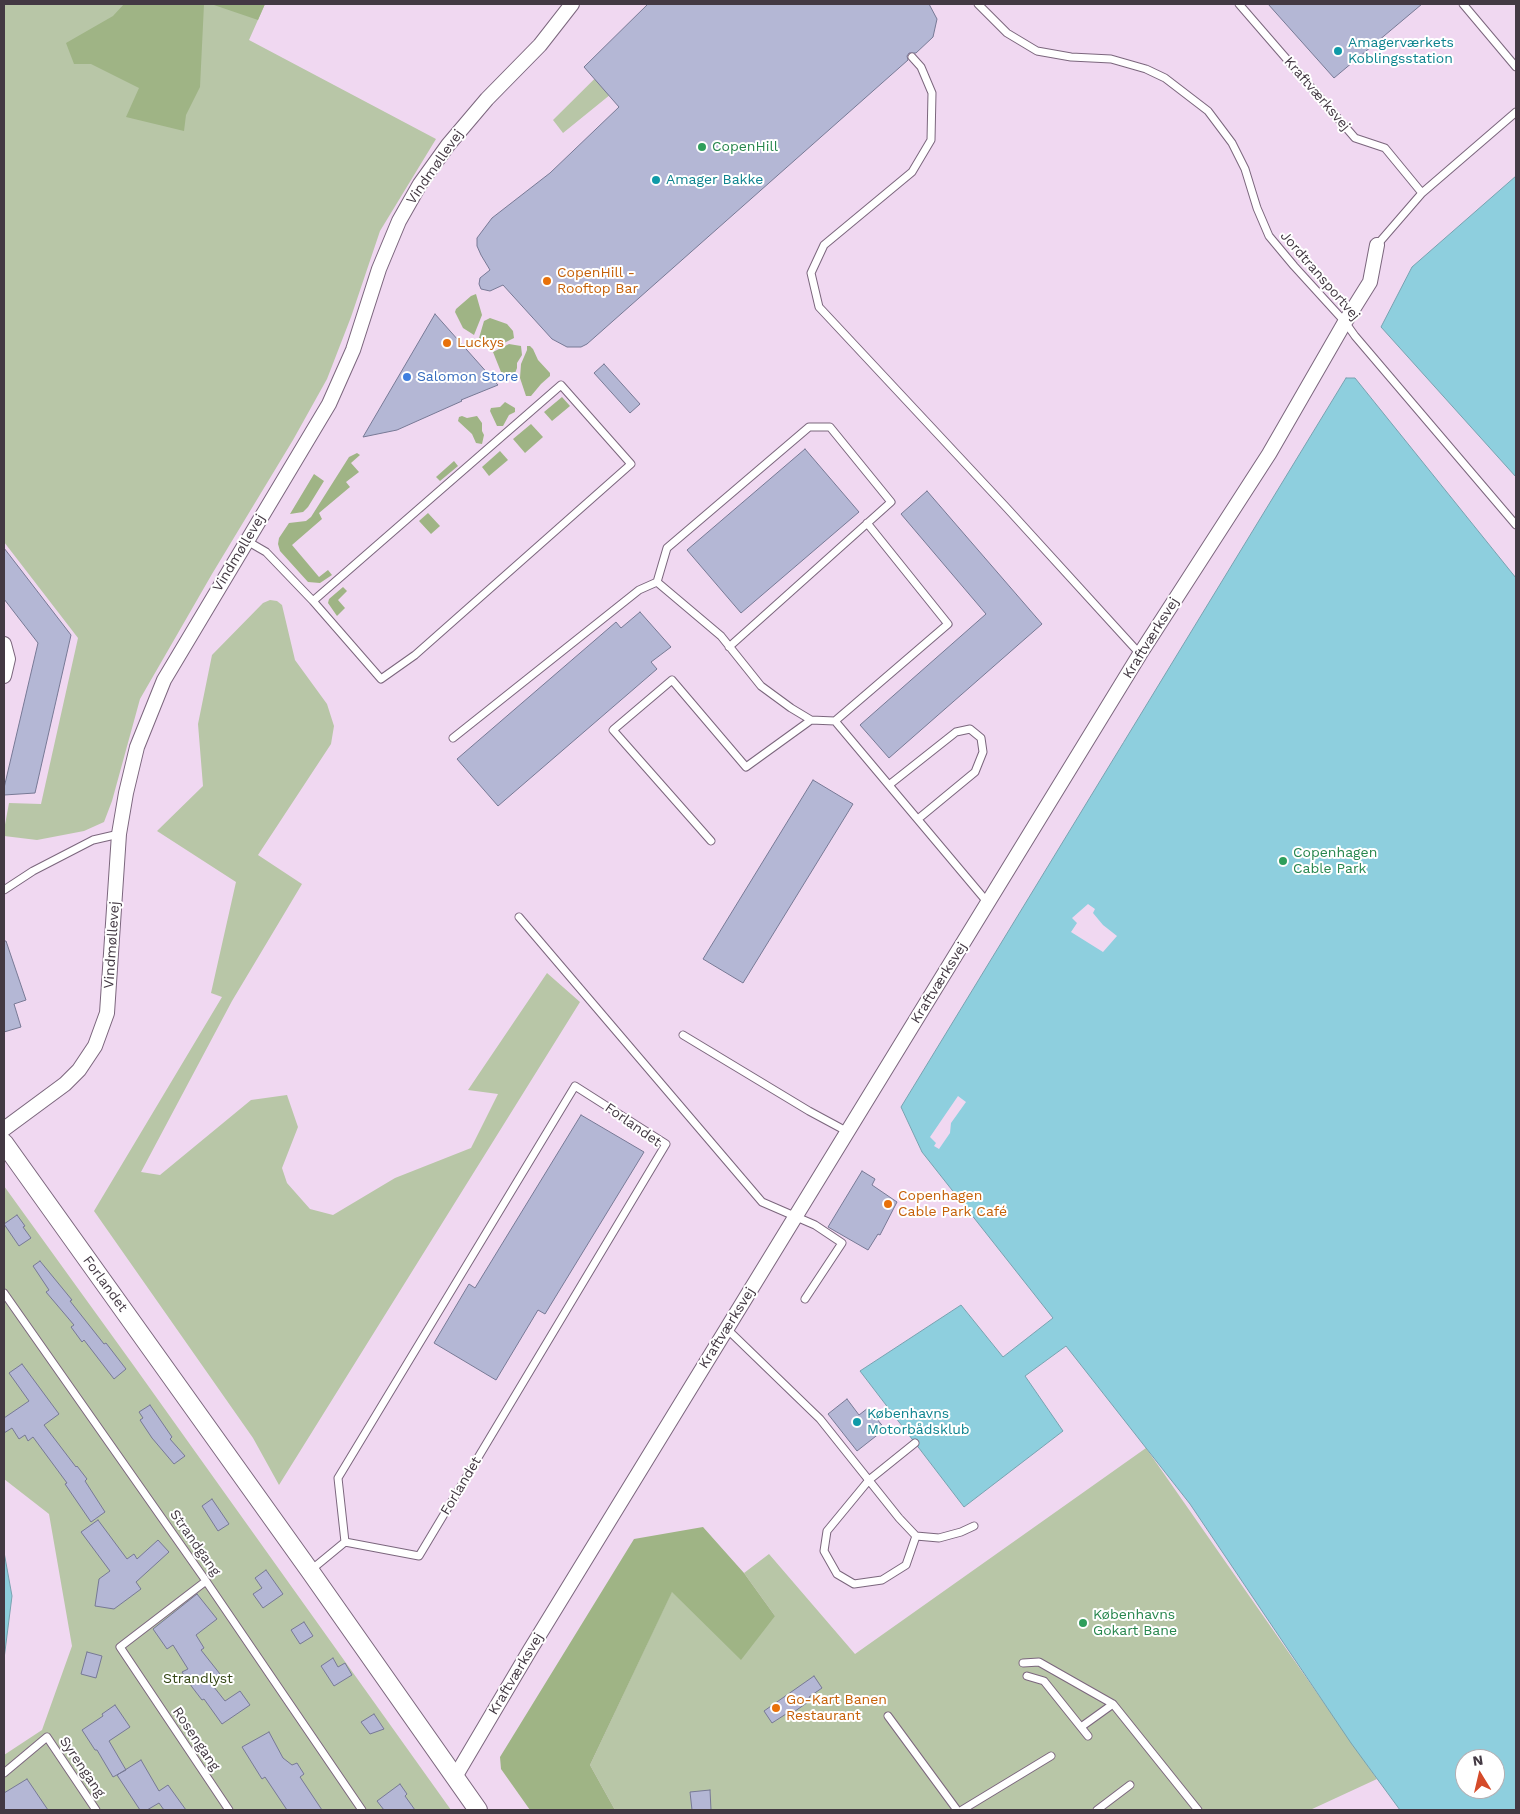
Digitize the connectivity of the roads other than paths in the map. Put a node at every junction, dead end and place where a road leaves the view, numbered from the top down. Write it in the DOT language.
graph roads {
  1 [pos="572,4"];
  2 [pos="978,4"];
  3 [pos="1239,4"];
  4 [pos="1463,4"];
  5 [pos="912,57"];
  6 [pos="1516,67"];
  7 [pos="1516,112"];
  8 [pos="1422,194"];
  9 [pos="1377,245"];
  10 [pos="1345,322"];
  11 [pos="867,523"];
  12 [pos="1516,525"];
  13 [pos="246,540"];
  14 [pos="657,582"];
  15 [pos="313,601"];
  16 [pos="4,644"];
  17 [pos="729,647"];
  18 [pos="1140,654"];
  19 [pos="4,676"];
  20 [pos="811,720"];
  21 [pos="835,721"];
  22 [pos="453,738"];
  23 [pos="889,784"];
  24 [pos="918,819"];
  25 [pos="119,834"];
  26 [pos="711,841"];
  27 [pos="4,890"];
  28 [pos="988,903"];
  29 [pos="520,918"];
  30 [pos="683,1035"];
  31 [pos="4,1129"];
  32 [pos="848,1132"];
  33 [pos="4,1143"];
  34 [pos="796,1217"];
  35 [pos="4,1293"];
  36 [pos="805,1299"];
  37 [pos="727,1328"];
  38 [pos="915,1443"];
  39 [pos="869,1480"];
  40 [pos="974,1526"];
  41 [pos="916,1536"];
  42 [pos="345,1542"];
  43 [pos="310,1571"];
  44 [pos="206,1581"];
  45 [pos="1023,1663"];
  46 [pos="1027,1676"];
  47 [pos="1113,1704"];
  48 [pos="888,1716"];
  49 [pos="1080,1727"];
  50 [pos="1088,1736"];
  51 [pos="1051,1756"];
  52 [pos="4,1774"];
  53 [pos="455,1777"];
  54 [pos="1130,1785"];
  55 [pos="96,1810"];
  56 [pos="229,1810"];
  57 [pos="362,1810"];
  58 [pos="478,1810"];
  59 [pos="957,1810"];
  60 [pos="962,1810"];
  61 [pos="1096,1810"];
  62 [pos="1198,1810"];
  1 -- 13 [label="street, Vindmøllevej"];
  2 -- 10 [label="lane, Jordtransportvej"];
  3 -- 8 [label="lane, Kraftværksvej"];
  4 -- 6 [label="lane"];
  5 -- 18 [label="lane"];
  7 -- 8 [label="lane, Kraftværksvej"];
  8 -- 9 [label="lane, Kraftværksvej"];
  9 -- 10 [label="street, Kraftværksvej"];
  10 -- 12 [label="lane, Jordtransportvej"];
  10 -- 18 [label="street, Kraftværksvej"];
  11 -- 14 [label="lane"];
  11 -- 17 [label="lane"];
  11 -- 21 [label="lane"];
  13 -- 15 [label="lane"];
  13 -- 25 [label="street, Vindmøllevej"];
  14 -- 17 [label="lane"];
  14 -- 22 [label="lane"];
  15 -- 15 [label="lane"];
  16 -- 19 [label="street"];
  17 -- 20 [label="lane"];
  18 -- 28 [label="street, Kraftværksvej"];
  20 -- 21 [label="lane"];
  20 -- 26 [label="lane"];
  21 -- 23 [label="lane"];
  23 -- 24 [label="lane"];
  23 -- 24 [label="lane"];
  24 -- 28 [label="lane"];
  25 -- 27 [label="lane"];
  25 -- 31 [label="street, Vindmøllevej"];
  28 -- 32 [label="street, Kraftværksvej"];
  29 -- 34 [label="lane"];
  30 -- 32 [label="lane"];
  32 -- 34 [label="street, Kraftværksvej"];
  33 -- 43 [label="street, Forlandet"];
  34 -- 36 [label="lane"];
  34 -- 37 [label="street, Kraftværksvej"];
  35 -- 44 [label="lane, Strandgang"];
  37 -- 39 [label="lane"];
  37 -- 53 [label="street, Kraftværksvej"];
  38 -- 39 [label="lane"];
  39 -- 41 [label="lane"];
  39 -- 41 [label="lane"];
  40 -- 41 [label="lane"];
  42 -- 42 [label="lane, Forlandet"];
  42 -- 43 [label="lane"];
  43 -- 53 [label="street, Forlandet"];
  44 -- 56 [label="lane, Rosengang"];
  44 -- 57 [label="lane, Strandgang"];
  45 -- 47 [label="lane"];
  46 -- 49 [label="lane"];
  47 -- 49 [label="lane"];
  47 -- 62 [label="lane"];
  48 -- 59 [label="lane"];
  49 -- 50 [label="lane"];
  51 -- 60 [label="lane"];
  52 -- 55 [label="lane, Syrengang"];
  53 -- 58 [label="street, Forlandet"];
  54 -- 61 [label="lane"];
}
